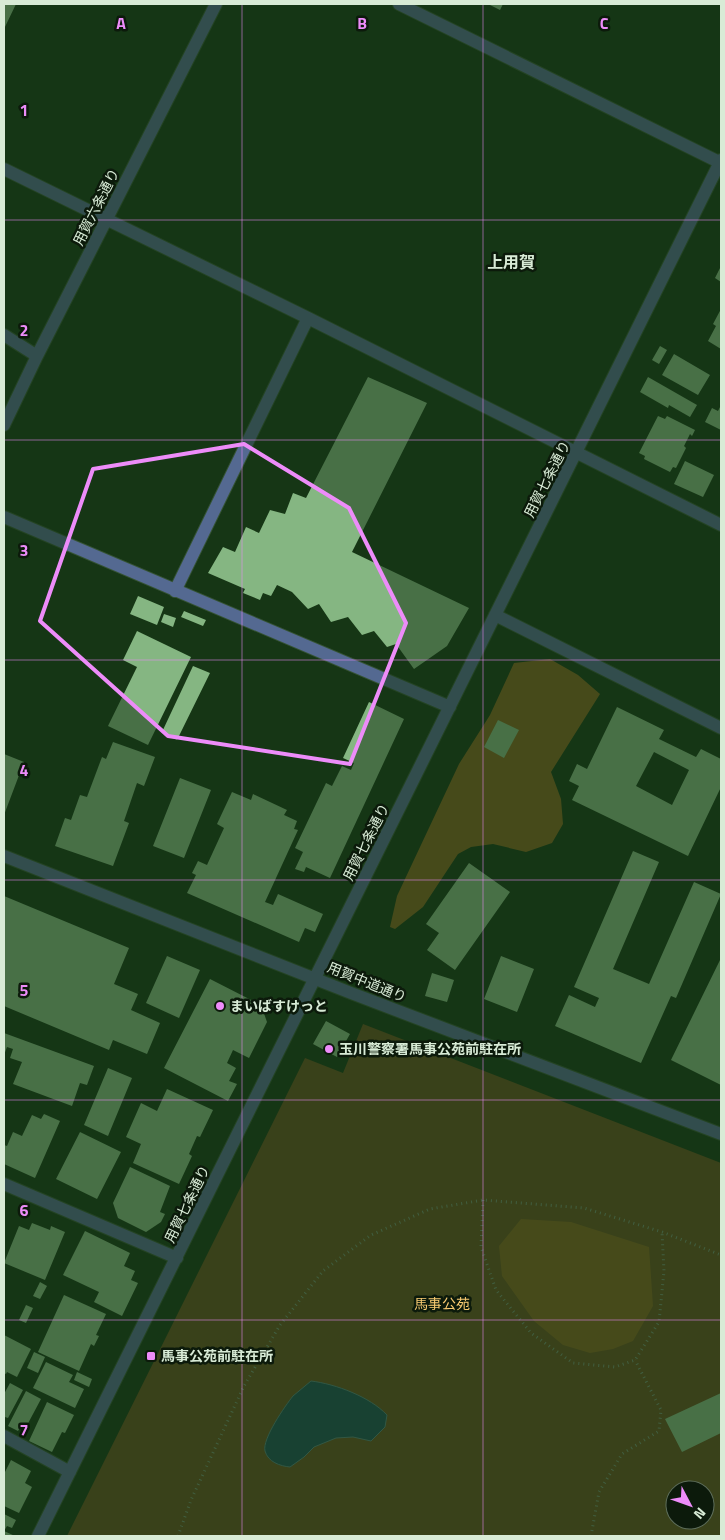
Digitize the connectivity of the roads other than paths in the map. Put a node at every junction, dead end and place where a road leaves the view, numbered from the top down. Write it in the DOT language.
graph roads {
  1 [pos="216,4"];
  2 [pos="399,4"];
  3 [pos="721,162"];
  4 [pos="4,169"];
  5 [pos="106,220"];
  6 [pos="308,318"];
  7 [pos="4,335"];
  8 [pos="37,356"];
  9 [pos="4,425"];
  10 [pos="576,454"];
  11 [pos="4,517"];
  12 [pos="721,526"];
  13 [pos="175,591"];
  14 [pos="495,615"];
  15 [pos="450,707"];
  16 [pos="721,728"];
  17 [pos="4,856"];
  18 [pos="315,978"];
  19 [pos="721,1134"];
  20 [pos="4,1184"];
  21 [pos="177,1258"];
  22 [pos="4,1436"];
  23 [pos="70,1472"];
  24 [pos="38,1536"];
  1 -- 5 [label="street, 用賀六条通り"];
  2 -- 3 [label="street"];
  3 -- 10 [label="street, 用賀七条通り"];
  4 -- 5 [label="street"];
  5 -- 6 [label="street"];
  5 -- 8 [label="street, 用賀六条通り"];
  6 -- 10 [label="street"];
  6 -- 13 [label="street"];
  7 -- 8 [label="street"];
  8 -- 9 [label="street, 用賀六条通り"];
  10 -- 12 [label="street"];
  10 -- 14 [label="street, 用賀七条通り"];
  11 -- 13 [label="street"];
  13 -- 15 [label="street"];
  14 -- 15 [label="street, 用賀七条通り"];
  14 -- 16 [label="street"];
  15 -- 18 [label="street, 用賀七条通り"];
  17 -- 18 [label="street, 用賀中道通り"];
  18 -- 19 [label="street, 用賀中道通り"];
  18 -- 21 [label="street, 用賀七条通り"];
  20 -- 21 [label="street"];
  21 -- 23 [label="street, 用賀七条通り"];
  22 -- 23 [label="street"];
  23 -- 24 [label="street, 用賀七条通り"];
}
